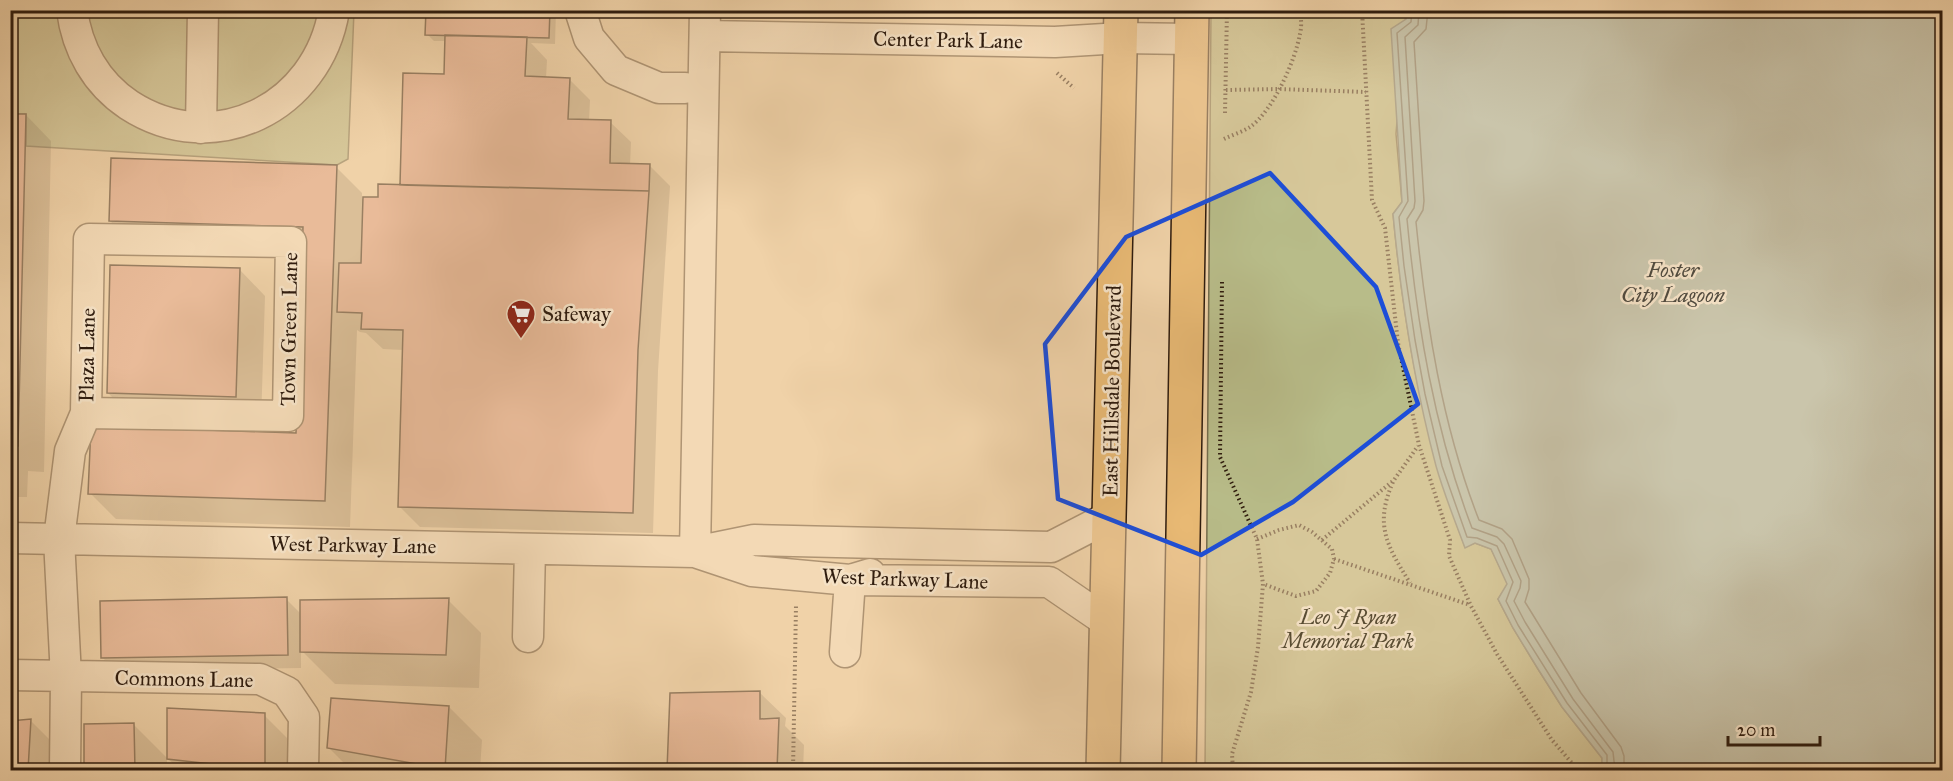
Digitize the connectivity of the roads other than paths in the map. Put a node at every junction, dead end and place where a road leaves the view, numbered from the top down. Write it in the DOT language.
graph roads {
  1 [pos="72,10"];
  2 [pos="203,10"];
  3 [pos="334,10"];
  4 [pos="580,10"];
  5 [pos="705,23"];
  6 [pos="1121,24"];
  7 [pos="1192,25"];
  8 [pos="685,88"];
  9 [pos="201,128"];
  10 [pos="89,239"];
  11 [pos="86,413"];
  12 [pos="1109,517"];
  13 [pos="10,538"];
  14 [pos="59,539"];
  15 [pos="972,545"];
  16 [pos="530,549"];
  17 [pos="695,552"];
  18 [pos="850,580"];
  19 [pos="1106,621"];
  20 [pos="528,637"];
  21 [pos="844,652"];
  22 [pos="10,675"];
  23 [pos="66,677"];
  24 [pos="65,771"];
  25 [pos="303,771"];
  26 [pos="1103,771"];
  27 [pos="1179,771"];
  1 -- 9 [label="street"];
  2 -- 9 [label="street"];
  3 -- 9 [label="street"];
  4 -- 8 [label="street"];
  5 -- 6 [label="street, Center Park Lane"];
  5 -- 17 [label="street"];
  6 -- 7 [label="street, Center Park Lane"];
  6 -- 12 [label="main road, East Hillsdale Boulevard"];
  7 -- 27 [label="main road"];
  10 -- 11 [label="street, Plaza Lane"];
  10 -- 11 [label="street, Town Green Lane"];
  11 -- 14 [label="street, Plaza Lane"];
  12 -- 15 [label="street, West Parkway Lane"];
  12 -- 19 [label="main road, East Hillsdale Boulevard"];
  13 -- 14 [label="street, West Parkway Lane"];
  14 -- 16 [label="street, West Parkway Lane"];
  14 -- 23 [label="street"];
  15 -- 17 [label="street, West Parkway Lane"];
  15 -- 18 [label="street"];
  16 -- 17 [label="street, West Parkway Lane"];
  16 -- 20 [label="street"];
  17 -- 18 [label="street, West Parkway Lane"];
  18 -- 19 [label="street, West Parkway Lane"];
  18 -- 21 [label="street"];
  19 -- 26 [label="main road, East Hillsdale Boulevard"];
  22 -- 23 [label="street, Commons Lane"];
  23 -- 24 [label="street"];
  23 -- 25 [label="street, Commons Lane"];
}
